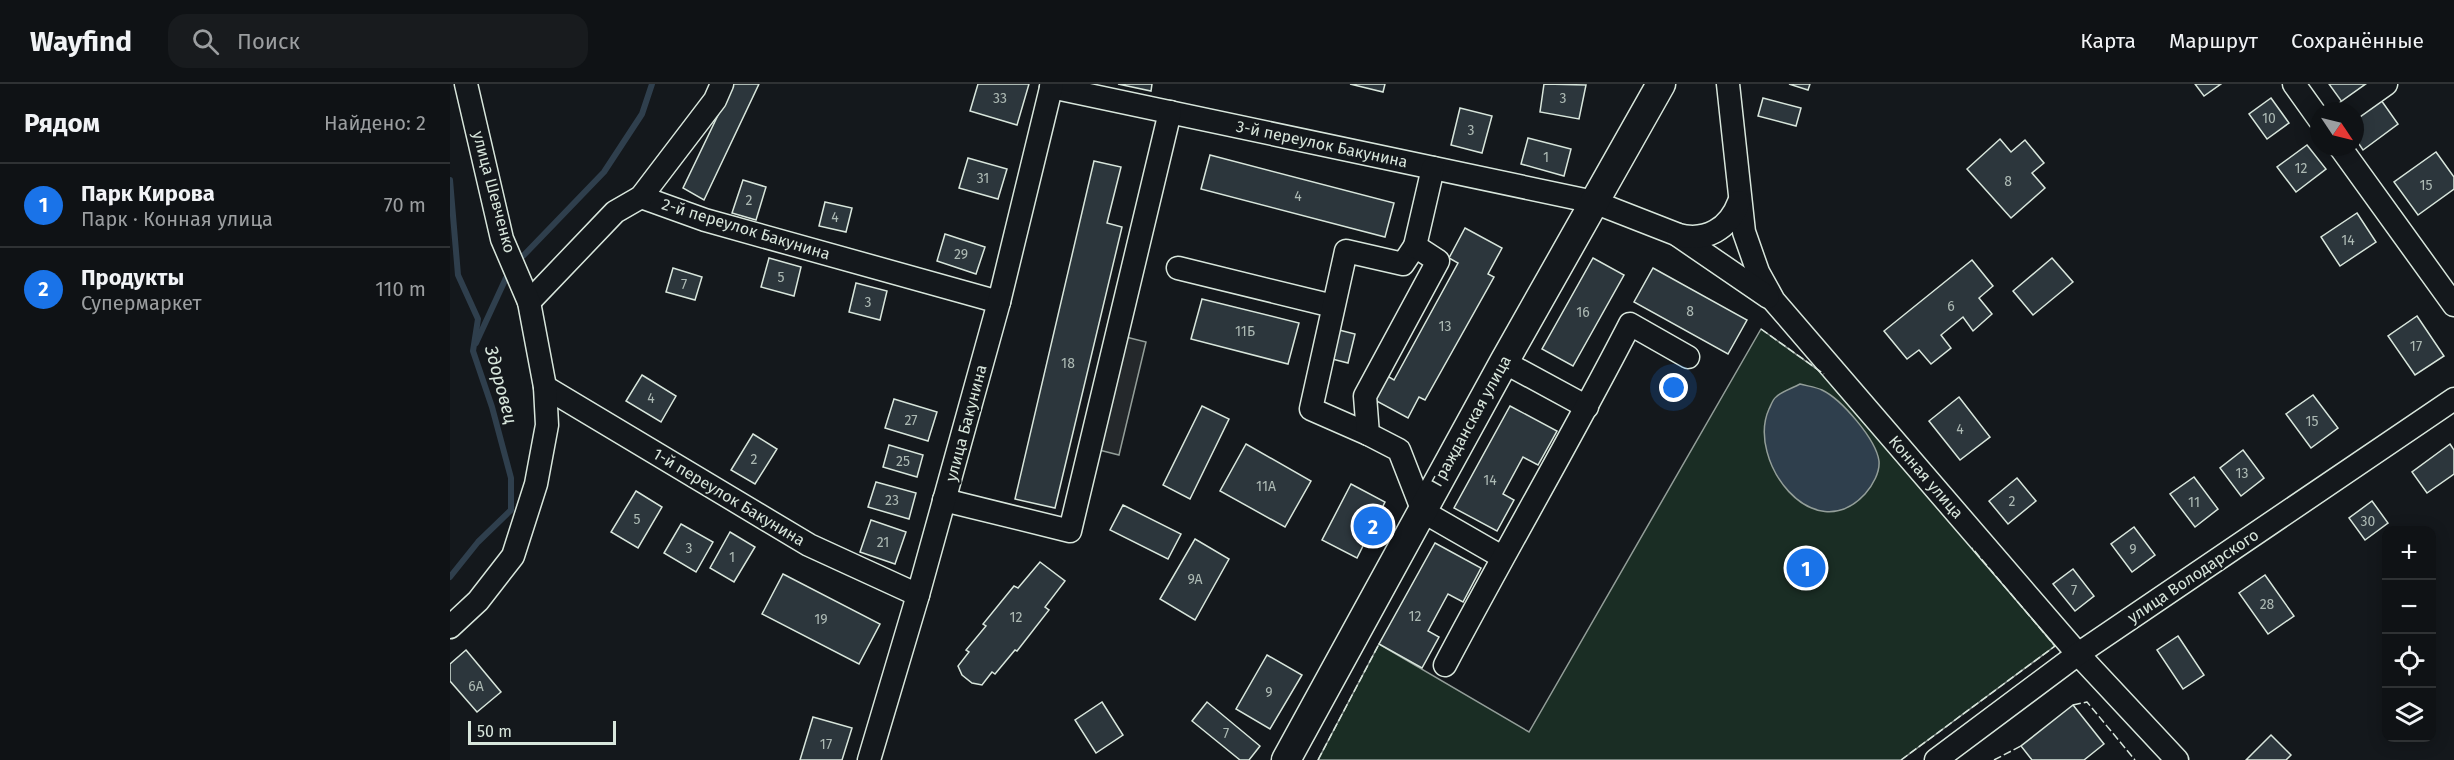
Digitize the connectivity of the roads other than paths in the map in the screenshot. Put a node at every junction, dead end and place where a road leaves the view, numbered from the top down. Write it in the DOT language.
graph roads {
  1 [pos="466,84"];
  2 [pos="722,84"];
  3 [pos="1661,84"];
  4 [pos="1728,84"];
  5 [pos="2294,84"];
  6 [pos="2386,84"];
  7 [pos="1051,86"];
  8 [pos="2361,102"];
  9 [pos="2310,106"];
  10 [pos="1170,112"];
  11 [pos="2346,156"];
  12 [pos="1433,168"];
  13 [pos="641,197"];
  14 [pos="1594,202"];
  15 [pos="1739,202"];
  16 [pos="1676,234"];
  17 [pos="1415,246"];
  18 [pos="1178,268"];
  19 [pos="1774,301"];
  20 [pos="529,302"];
  21 [pos="999,302"];
  22 [pos="2454,305"];
  23 [pos="1333,306"];
  24 [pos="1688,357"];
  25 [pos="1504,362"];
  26 [pos="545,387"];
  27 [pos="2454,399"];
  28 [pos="1587,407"];
  29 [pos="1368,434"];
  30 [pos="944,500"];
  31 [pos="1422,510"];
  32 [pos="1502,557"];
  33 [pos="918,595"];
  34 [pos="450,627"];
  35 [pos="2078,654"];
  36 [pos="1445,664"];
  37 [pos="869,760"];
  38 [pos="1286,760"];
  39 [pos="1936,760"];
  40 [pos="2177,760"];
  1 -- 20 [label="street, улица Шевченко"];
  2 -- 13 [label="street"];
  3 -- 14 [label="main road, Гражданская улица"];
  4 -- 15 [label="street, Конная улица"];
  5 -- 9 [label="street"];
  6 -- 8 [label="street"];
  7 -- 10 [label="street, 3-й переулок Бакунина"];
  7 -- 21 [label="street, улица Бакунина"];
  10 -- 12 [label="street, 3-й переулок Бакунина"];
  10 -- 30 [label="street"];
  11 -- 22 [label="street"];
  12 -- 14 [label="street, 3-й переулок Бакунина"];
  12 -- 17 [label="street"];
  13 -- 20 [label="street, 2-й переулок Бакунина"];
  13 -- 21 [label="street, 2-й переулок Бакунина"];
  14 -- 16 [label="street, Конная улица"];
  14 -- 25 [label="main road, Гражданская улица"];
  15 -- 16 [label="street"];
  15 -- 19 [label="street, Конная улица"];
  16 -- 19 [label="street, Конная улица"];
  17 -- 23 [label="street"];
  17 -- 29 [label="street"];
  18 -- 23 [label="street"];
  19 -- 35 [label="street, Конная улица"];
  20 -- 26 [label="street, улица Шевченко"];
  21 -- 30 [label="street, улица Бакунина"];
  23 -- 29 [label="street"];
  24 -- 28 [label="street"];
  25 -- 28 [label="street"];
  25 -- 31 [label="main road, Гражданская улица"];
  26 -- 33 [label="street, 1-й переулок Бакунина"];
  26 -- 34 [label="street, улица Шевченко"];
  27 -- 35 [label="street, улица Володарского"];
  28 -- 32 [label="street"];
  29 -- 31 [label="street"];
  30 -- 33 [label="street, улица Бакунина"];
  31 -- 32 [label="street"];
  31 -- 38 [label="main road, Гражданская улица"];
  32 -- 36 [label="street"];
  33 -- 37 [label="street, улица Бакунина"];
  35 -- 39 [label="street, улица Володарского"];
  35 -- 40 [label="street, Конная улица"];
}
